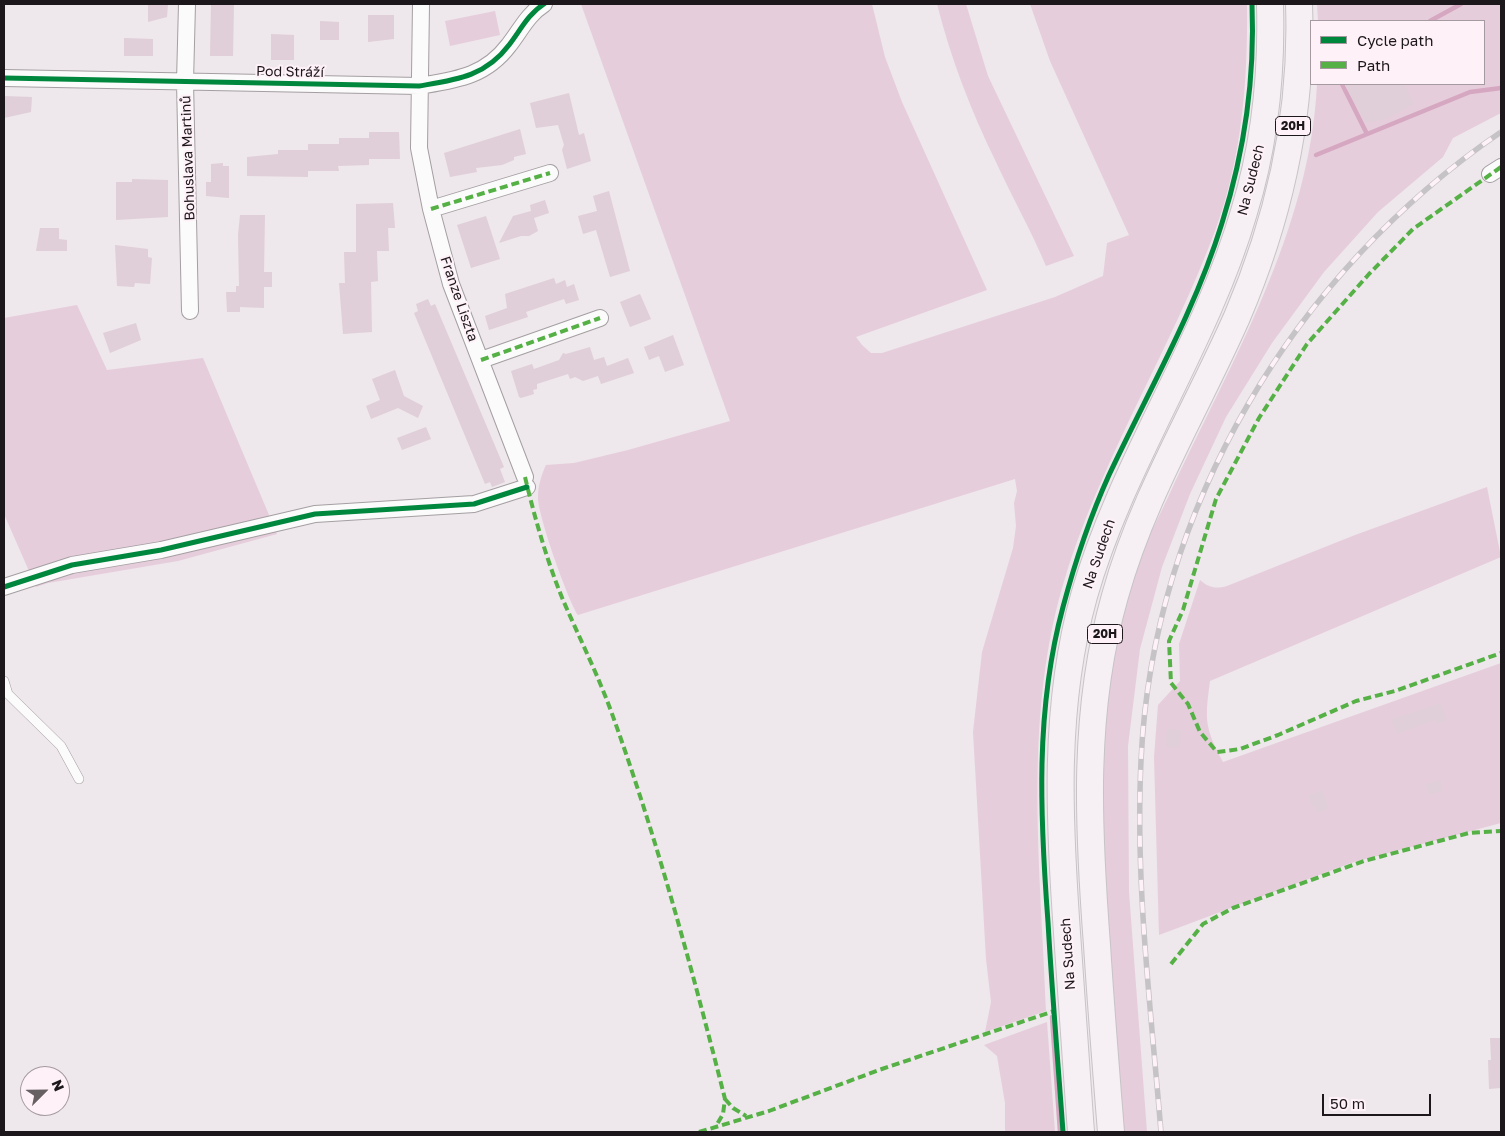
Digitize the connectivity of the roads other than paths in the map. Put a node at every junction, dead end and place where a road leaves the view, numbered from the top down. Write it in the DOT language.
graph roads {
  1 [pos="187,4"];
  2 [pos="421,4"];
  3 [pos="544,4"];
  4 [pos="1270,4"];
  5 [pos="1299,4"];
  6 [pos="4,78"];
  7 [pos="185,82"];
  8 [pos="419,86"];
  9 [pos="550,173"];
  10 [pos="431,209"];
  11 [pos="190,312"];
  12 [pos="600,318"];
  13 [pos="481,360"];
  14 [pos="4,587"];
  15 [pos="4,681"];
  16 [pos="79,779"];
  17 [pos="1081,1132"];
  18 [pos="1111,1132"];
  1 -- 7 [label="street, Bohuslava Martinů"];
  2 -- 8 [label="street, Franze Liszta"];
  3 -- 8 [label="street, Pod Stráží"];
  4 -- 17 [label="main road, Na Sudech / 20H"];
  5 -- 18 [label="main road, Na Sudech / 20H"];
  6 -- 7 [label="street, Pod Stráží"];
  7 -- 8 [label="street, Pod Stráží"];
  7 -- 11 [label="street, Bohuslava Martinů"];
  8 -- 10 [label="street, Franze Liszta"];
  9 -- 10 [label="street"];
  10 -- 13 [label="street, Franze Liszta"];
  12 -- 13 [label="street, Franze Liszta"];
  13 -- 14 [label="street, Franze Liszta"];
  15 -- 16 [label="lane"];
}
